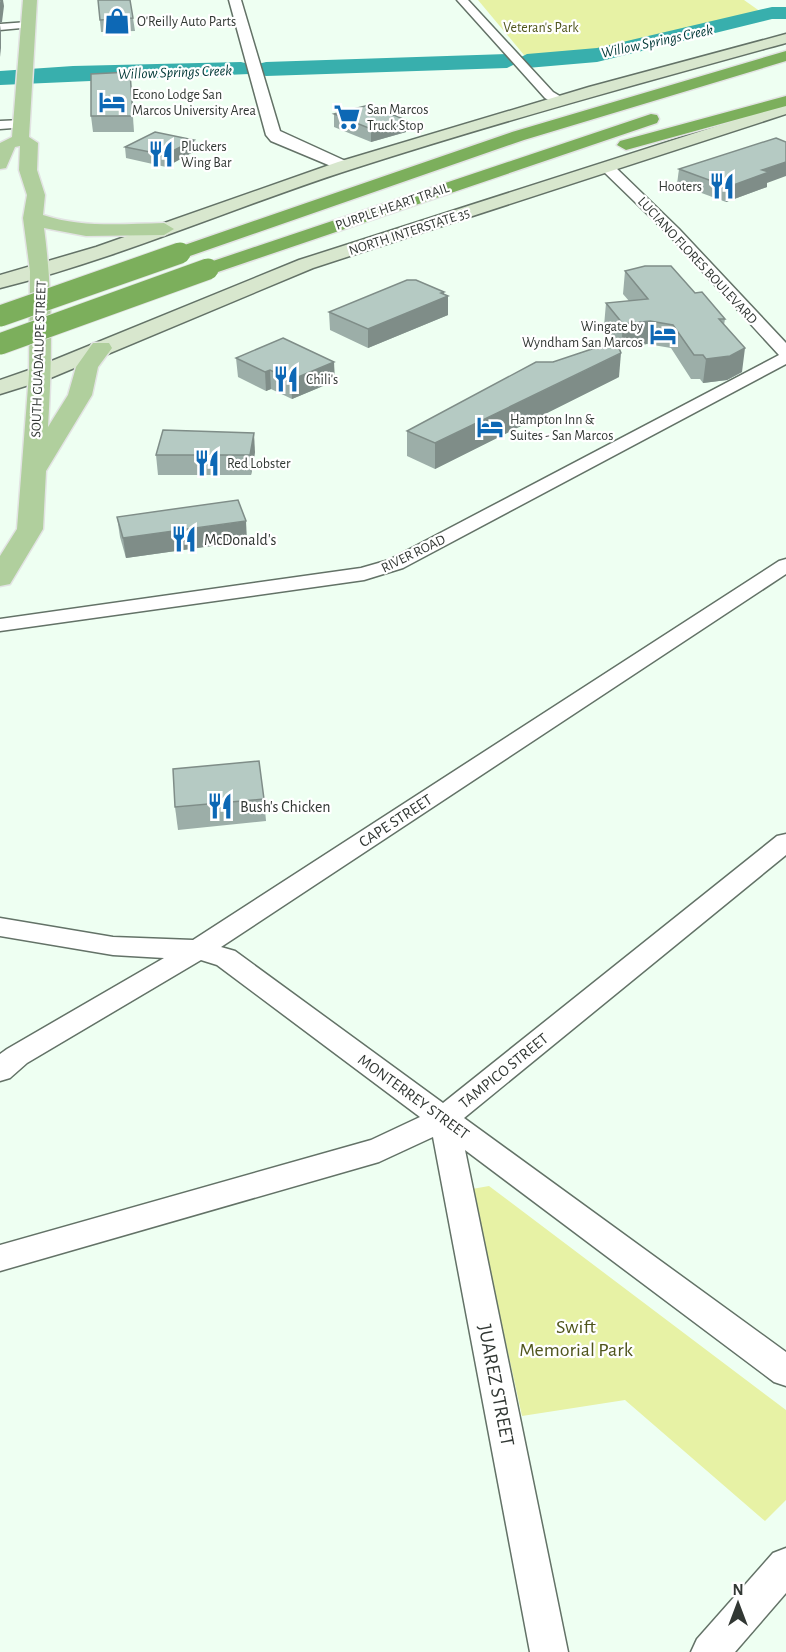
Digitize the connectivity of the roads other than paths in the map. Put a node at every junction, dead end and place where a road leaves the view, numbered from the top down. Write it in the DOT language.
graph roads {
  1 [pos="30,0"];
  2 [pos="236,0"];
  3 [pos="462,0"];
  4 [pos="28,25"];
  5 [pos="0,27"];
  6 [pos="786,40"];
  7 [pos="786,56"];
  8 [pos="786,73"];
  9 [pos="753,84"];
  10 [pos="559,101"];
  11 [pos="786,101"];
  12 [pos="786,109"];
  13 [pos="663,115"];
  14 [pos="0,125"];
  15 [pos="21,132"];
  16 [pos="534,132"];
  17 [pos="0,164"];
  18 [pos="344,166"];
  19 [pos="608,168"];
  20 [pos="33,218"];
  21 [pos="164,229"];
  22 [pos="307,235"];
  23 [pos="103,251"];
  24 [pos="40,271"];
  25 [pos="0,282"];
  26 [pos="0,316"];
  27 [pos="165,321"];
  28 [pos="0,344"];
  29 [pos="101,348"];
  30 [pos="786,353"];
  31 [pos="786,358"];
  32 [pos="40,374"];
  33 [pos="0,387"];
  34 [pos="33,472"];
  35 [pos="786,565"];
  36 [pos="0,578"];
  37 [pos="0,625"];
  38 [pos="786,843"];
  39 [pos="0,927"];
  40 [pos="198,950"];
  41 [pos="0,1070"];
  42 [pos="444,1118"];
  43 [pos="0,1258"];
  44 [pos="786,1371"];
  45 [pos="786,1566"];
  46 [pos="549,1652"];
  47 [pos="710,1652"];
  1 -- 4 [label="main road, SOUTH GUADALUPE STREET"];
  2 -- 18 [label="street"];
  3 -- 10 [label="street"];
  4 -- 5 [label="street"];
  4 -- 15 [label="main road, SOUTH GUADALUPE STREET"];
  6 -- 10 [label="main road"];
  6 -- 16 [label="highway"];
  7 -- 16 [label="highway, PURPLE HEART TRAIL"];
  8 -- 9 [label="highway"];
  10 -- 18 [label="main road"];
  11 -- 22 [label="highway"];
  12 -- 19 [label="main road, NORTH INTERSTATE 35"];
  13 -- 22 [label="highway, PURPLE HEART TRAIL"];
  14 -- 15 [label="street"];
  15 -- 17 [label="main road"];
  15 -- 20 [label="main road, SOUTH GUADALUPE STREET"];
  16 -- 26 [label="highway, PURPLE HEART TRAIL, bridge"];
  18 -- 21 [label="main road"];
  19 -- 27 [label="main road, NORTH INTERSTATE 35"];
  19 -- 30 [label="street, LUCIANO FLORES BOULEVARD"];
  20 -- 21 [label="main road"];
  20 -- 24 [label="main road, SOUTH GUADALUPE STREET"];
  21 -- 23 [label="main road"];
  22 -- 28 [label="highway, PURPLE HEART TRAIL, bridge"];
  23 -- 24 [label="main road"];
  23 -- 27 [label="main road"];
  24 -- 25 [label="main road"];
  24 -- 32 [label="main road, SOUTH GUADALUPE STREET"];
  27 -- 29 [label="main road, NORTH INTERSTATE 35"];
  29 -- 32 [label="main road, NORTH INTERSTATE 35"];
  29 -- 34 [label="main road"];
  31 -- 37 [label="street, RIVER ROAD"];
  32 -- 33 [label="main road, NORTH INTERSTATE 35"];
  32 -- 34 [label="main road, SOUTH GUADALUPE STREET"];
  34 -- 36 [label="main road, SOUTH GUADALUPE STREET"];
  35 -- 40 [label="street, CAPE STREET"];
  38 -- 42 [label="street, TAMPICO STREET"];
  39 -- 40 [label="street, MONTERREY STREET"];
  40 -- 41 [label="street, CAPE STREET"];
  40 -- 42 [label="street, MONTERREY STREET"];
  42 -- 43 [label="street, TAMPICO STREET"];
  42 -- 44 [label="street, MONTERREY STREET"];
  42 -- 46 [label="street, JUAREZ STREET"];
  45 -- 47 [label="street"];
}
